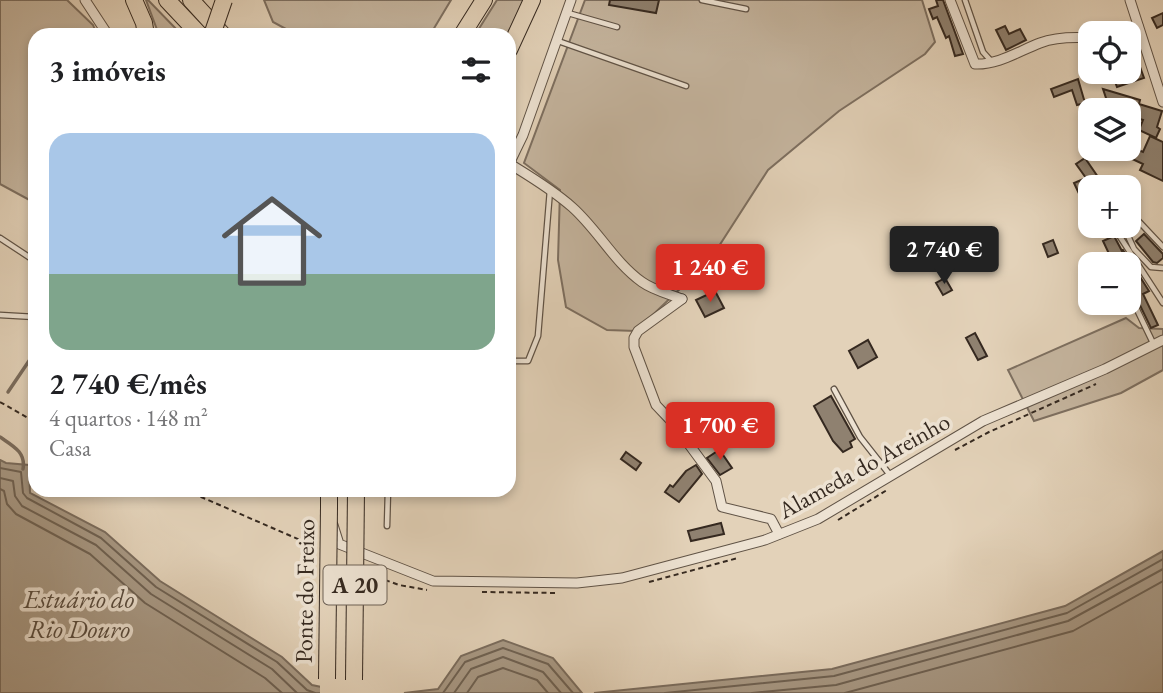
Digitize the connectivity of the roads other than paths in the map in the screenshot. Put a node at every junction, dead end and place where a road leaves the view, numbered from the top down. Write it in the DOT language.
graph roads {
  1 [pos="85,0"];
  2 [pos="134,0"];
  3 [pos="167,0"];
  4 [pos="191,0"];
  5 [pos="224,0"];
  6 [pos="484,0"];
  7 [pos="532,0"];
  8 [pos="571,0"];
  9 [pos="702,0"];
  10 [pos="950,0"];
  11 [pos="965,0"];
  12 [pos="1130,0"];
  13 [pos="746,9"];
  14 [pos="567,13"];
  15 [pos="1136,21"];
  16 [pos="617,27"];
  17 [pos="103,28"];
  18 [pos="145,28"];
  19 [pos="193,28"];
  20 [pos="214,28"];
  21 [pos="217,28"];
  22 [pos="466,28"];
  23 [pos="516,35"];
  24 [pos="1141,35"];
  25 [pos="1078,37"];
  26 [pos="557,40"];
  27 [pos="993,62"];
  28 [pos="686,86"];
  29 [pos="1163,102"];
  30 [pos="516,150"];
  31 [pos="516,168"];
  32 [pos="550,189"];
  33 [pos="1141,224"];
  34 [pos="0,238"];
  35 [pos="1121,238"];
  36 [pos="1129,238"];
  37 [pos="1163,247"];
  38 [pos="28,256"];
  39 [pos="1163,268"];
  40 [pos="1163,303"];
  41 [pos="0,315"];
  42 [pos="1139,315"];
  43 [pos="28,317"];
  44 [pos="1163,340"];
  45 [pos="1153,344"];
  46 [pos="516,361"];
  47 [pos="834,389"];
  48 [pos="890,476"];
  49 [pos="323,497"];
  50 [pos="329,497"];
  51 [pos="356,497"];
  52 [pos="388,497"];
  53 [pos="387,526"];
  54 [pos="779,534"];
  55 [pos="327,693"];
  56 [pos="354,693"];
  1 -- 17 [label="street"];
  2 -- 18 [label="highway"];
  3 -- 19 [label="highway"];
  4 -- 21 [label="highway"];
  5 -- 20 [label="highway, bridge"];
  6 -- 22 [label="highway"];
  7 -- 23 [label="highway"];
  8 -- 14 [label="street"];
  9 -- 13 [label="lane"];
  10 -- 27 [label="street"];
  11 -- 27 [label="lane"];
  12 -- 15 [label="street"];
  14 -- 16 [label="lane"];
  14 -- 26 [label="street"];
  24 -- 29 [label="street"];
  25 -- 27 [label="street"];
  26 -- 28 [label="lane"];
  26 -- 30 [label="street"];
  31 -- 32 [label="street"];
  32 -- 46 [label="lane"];
  32 -- 54 [label="street"];
  33 -- 37 [label="lane"];
  34 -- 38 [label="lane"];
  35 -- 40 [label="lane"];
  36 -- 39 [label="lane"];
  41 -- 43 [label="lane"];
  42 -- 45 [label="lane"];
  44 -- 45 [label="street, Alameda do Areinho"];
  45 -- 48 [label="street, Alameda do Areinho"];
  47 -- 48 [label="lane"];
  48 -- 54 [label="street, Alameda do Areinho"];
  49 -- 54 [label="street, Alameda do Areinho"];
  50 -- 55 [label="highway, Ponte do Freixo / A 20, bridge"];
  51 -- 56 [label="highway, Ponte do Freixo / A 20, bridge"];
  52 -- 53 [label="lane"];
}
